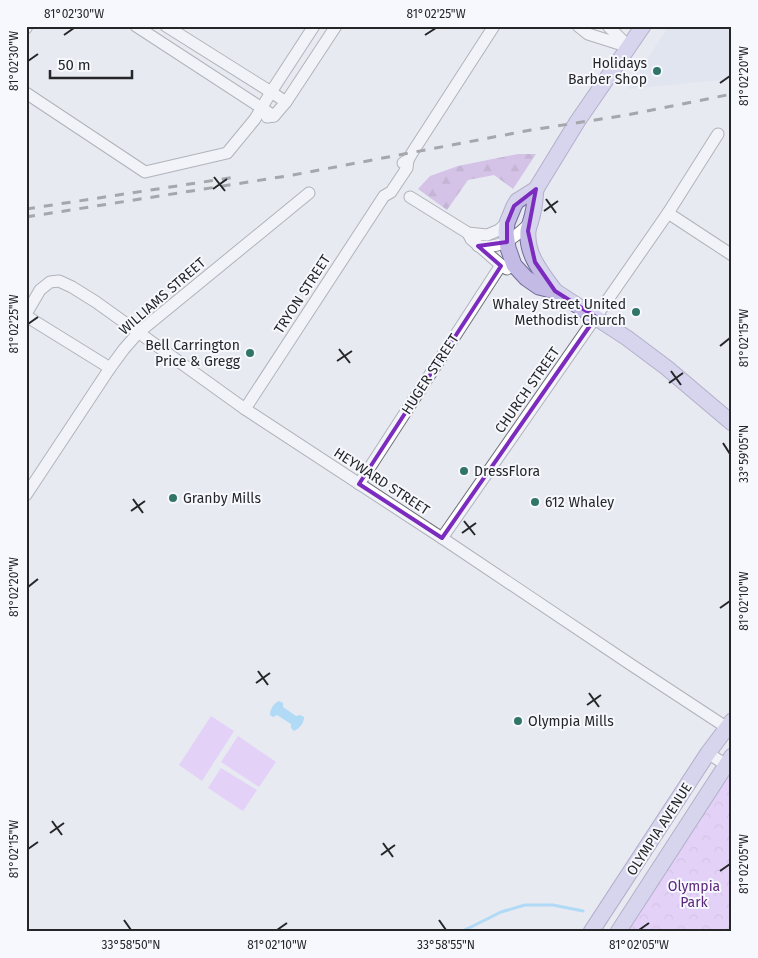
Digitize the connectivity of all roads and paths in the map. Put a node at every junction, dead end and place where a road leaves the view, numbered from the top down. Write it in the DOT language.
graph roads {
  1 [pos="136,26"];
  2 [pos="166,26"];
  3 [pos="314,26"];
  4 [pos="336,26"];
  5 [pos="494,26"];
  6 [pos="578,26"];
  7 [pos="608,26"];
  8 [pos="643,26"];
  9 [pos="629,47"];
  10 [pos="271,92"];
  11 [pos="26,93"];
  12 [pos="286,102"];
  13 [pos="261,108"];
  14 [pos="274,116"];
  15 [pos="256,119"];
  16 [pos="718,134"];
  17 [pos="536,189"];
  18 [pos="309,192"];
  19 [pos="410,197"];
  20 [pos="668,213"];
  21 [pos="507,223"];
  22 [pos="529,224"];
  23 [pos="468,234"];
  24 [pos="507,242"];
  25 [pos="478,246"];
  26 [pos="732,255"];
  27 [pos="501,265"];
  28 [pos="526,278"];
  29 [pos="555,291"];
  30 [pos="26,315"];
  31 [pos="596,317"];
  32 [pos="138,333"];
  33 [pos="110,368"];
  34 [pos="245,409"];
  35 [pos="732,423"];
  36 [pos="359,484"];
  37 [pos="26,495"];
  38 [pos="442,538"];
  39 [pos="730,726"];
  40 [pos="708,753"];
  41 [pos="730,764"];
  42 [pos="591,932"];
  43 [pos="618,932"];
  1 -- 13 [label="street"];
  2 -- 10 [label="street"];
  3 -- 10 [label="street"];
  4 -- 12 [label="street"];
  5 -- 34 [label="street, TRYON STREET"];
  6 -- 9 [label="street"];
  7 -- 9 [label="street"];
  8 -- 9 [label="main road"];
  9 -- 17 [label="main road"];
  10 -- 12 [label="street"];
  10 -- 13 [label="street"];
  11 -- 15 [label="street"];
  12 -- 14 [label="street"];
  13 -- 14 [label="street"];
  13 -- 15 [label="street"];
  14 -- 15 [label="street"];
  16 -- 20 [label="street, CHURCH STREET"];
  17 -- 21 [label="main road"];
  17 -- 22 [label="main road"];
  18 -- 32 [label="street, WILLIAMS STREET"];
  19 -- 23 [label="street"];
  20 -- 26 [label="street"];
  20 -- 31 [label="street, CHURCH STREET"];
  21 -- 23 [label="street"];
  21 -- 24 [label="main road"];
  22 -- 24 [label="street"];
  22 -- 29 [label="main road"];
  23 -- 25 [label="street"];
  24 -- 25 [label="street"];
  24 -- 28 [label="main road"];
  25 -- 27 [label="street"];
  27 -- 28 [label="street"];
  27 -- 36 [label="street, HUGER STREET"];
  28 -- 29 [label="main road"];
  29 -- 31 [label="main road"];
  30 -- 32 [label="street, HEYWARD STREET"];
  30 -- 33 [label="street, HEYWARD STREET"];
  31 -- 35 [label="main road"];
  31 -- 38 [label="street, CHURCH STREET"];
  32 -- 33 [label="street, WILLIAMS STREET"];
  32 -- 34 [label="street, HEYWARD STREET"];
  33 -- 37 [label="street, WILLIAMS STREET"];
  34 -- 36 [label="street, HEYWARD STREET"];
  36 -- 38 [label="street, HEYWARD STREET"];
  38 -- 39 [label="street, HEYWARD STREET"];
  39 -- 40 [label="main road, OLYMPIA AVENUE"];
  40 -- 41 [label="street"];
  40 -- 42 [label="main road, OLYMPIA AVENUE"];
  41 -- 43 [label="main road, OLYMPIA AVENUE"];
}
